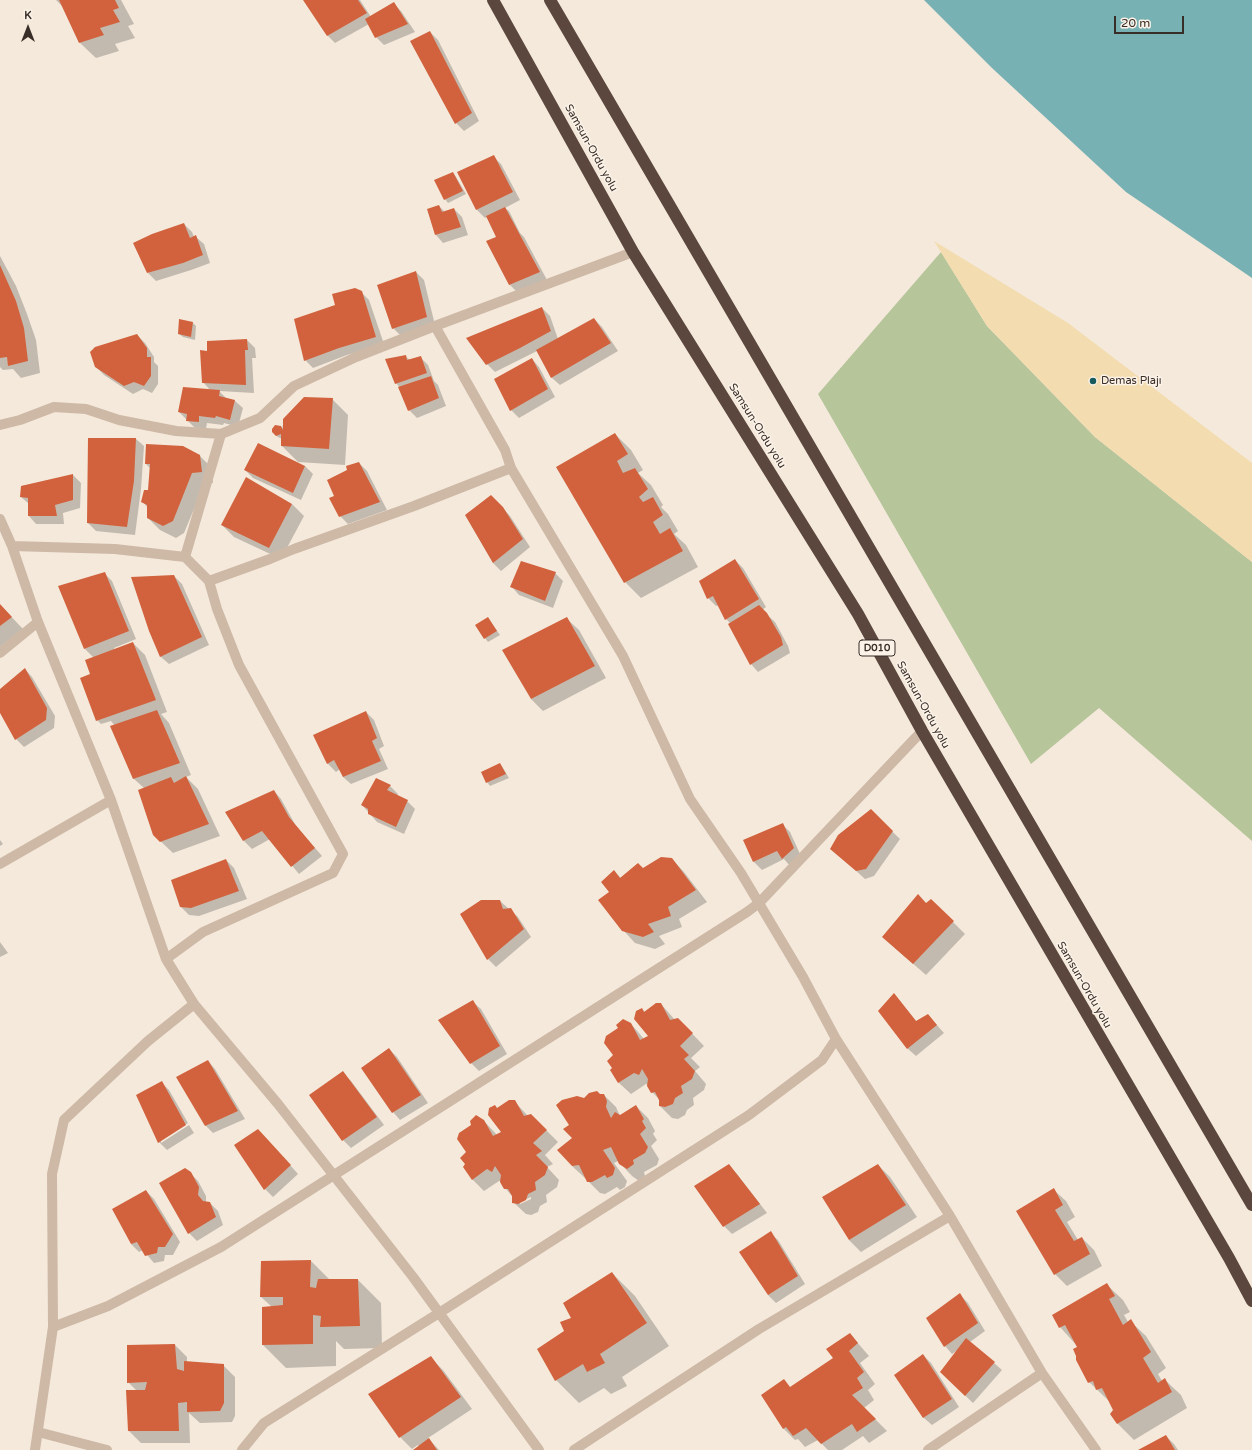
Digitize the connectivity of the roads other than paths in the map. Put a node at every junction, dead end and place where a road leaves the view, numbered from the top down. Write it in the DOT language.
graph roads {
  1 [pos="493,0"];
  2 [pos="550,0"];
  3 [pos="633,252"];
  4 [pos="435,326"];
  5 [pos="0,425"];
  6 [pos="221,434"];
  7 [pos="511,468"];
  8 [pos="0,519"];
  9 [pos="12,546"];
  10 [pos="185,557"];
  11 [pos="209,581"];
  12 [pos="38,622"];
  13 [pos="0,653"];
  14 [pos="922,731"];
  15 [pos="111,800"];
  16 [pos="0,864"];
  17 [pos="759,903"];
  18 [pos="166,959"];
  19 [pos="194,1004"];
  20 [pos="836,1039"];
  21 [pos="333,1175"];
  22 [pos="1252,1205"];
  23 [pos="950,1216"];
  24 [pos="1252,1301"];
  25 [pos="439,1313"];
  26 [pos="53,1327"];
  27 [pos="1042,1373"];
  28 [pos="38,1432"];
  29 [pos="35,1450"];
  30 [pos="107,1450"];
  31 [pos="242,1450"];
  32 [pos="539,1450"];
  33 [pos="574,1450"];
  34 [pos="928,1450"];
  35 [pos="1096,1450"];
  1 -- 3 [label="highway, Samsun-Ordu yolu / D010"];
  2 -- 22 [label="highway"];
  3 -- 4 [label="street"];
  3 -- 14 [label="highway, Samsun-Ordu yolu / D010"];
  4 -- 6 [label="street"];
  4 -- 7 [label="street"];
  5 -- 6 [label="street"];
  6 -- 10 [label="street"];
  7 -- 11 [label="street"];
  7 -- 17 [label="street"];
  8 -- 9 [label="street"];
  9 -- 10 [label="street"];
  9 -- 12 [label="street"];
  10 -- 11 [label="street"];
  11 -- 18 [label="street"];
  12 -- 13 [label="street"];
  12 -- 15 [label="street"];
  14 -- 17 [label="street"];
  14 -- 24 [label="highway, Samsun-Ordu yolu / D010"];
  15 -- 16 [label="street"];
  15 -- 18 [label="street"];
  17 -- 20 [label="street"];
  17 -- 21 [label="street"];
  18 -- 19 [label="street"];
  19 -- 21 [label="street"];
  19 -- 26 [label="street"];
  20 -- 23 [label="street"];
  20 -- 25 [label="street"];
  21 -- 25 [label="street"];
  21 -- 26 [label="street"];
  23 -- 27 [label="street"];
  23 -- 33 [label="street"];
  25 -- 31 [label="street"];
  25 -- 32 [label="street"];
  26 -- 28 [label="street"];
  27 -- 34 [label="street"];
  27 -- 35 [label="street"];
  28 -- 29 [label="street"];
  28 -- 30 [label="street"];
}
